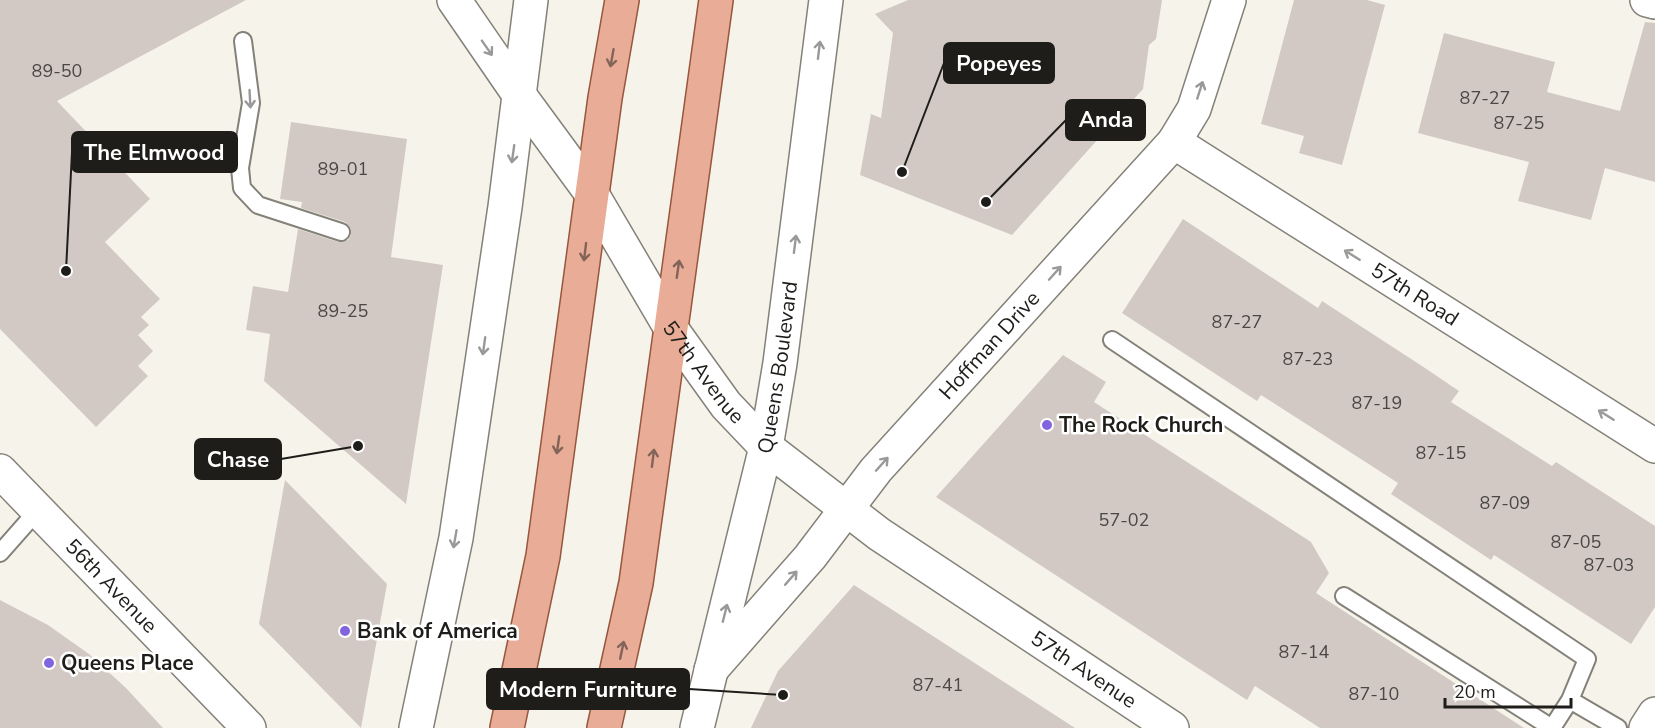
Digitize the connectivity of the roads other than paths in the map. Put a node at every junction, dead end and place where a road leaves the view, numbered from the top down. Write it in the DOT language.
graph roads {
  1 [pos="454,0"];
  2 [pos="531,0"];
  3 [pos="622,0"];
  4 [pos="716,0"];
  5 [pos="727,0"];
  6 [pos="826,0"];
  7 [pos="1229,0"];
  8 [pos="1647,0"];
  9 [pos="1655,2"];
  10 [pos="243,41"];
  11 [pos="708,66"];
  12 [pos="520,96"];
  13 [pos="1174,142"];
  14 [pos="592,194"];
  15 [pos="341,231"];
  16 [pos="670,327"];
  17 [pos="1112,340"];
  18 [pos="1655,446"];
  19 [pos="766,447"];
  20 [pos="3,479"];
  21 [pos="38,510"];
  22 [pos="846,511"];
  23 [pos="0,553"];
  24 [pos="1344,596"];
  25 [pos="711,670"];
  26 [pos="1570,700"];
  27 [pos="1655,714"];
  28 [pos="249,728"];
  29 [pos="416,728"];
  30 [pos="507,728"];
  31 [pos="604,728"];
  32 [pos="697,728"];
  33 [pos="1172,728"];
  34 [pos="1618,728"];
  35 [pos="1646,728"];
  1 -- 12 [label="street, 57th Avenue, one-way"];
  2 -- 12 [label="street"];
  3 -- 14 [label="main road, one-way"];
  4 -- 11 [label="main road"];
  5 -- 11 [label="main road"];
  19 -- 6 [label="street, Queens Boulevard, one-way"];
  13 -- 7 [label="street, Hoffman Drive, one-way"];
  8 -- 9 [label="street"];
  10 -- 15 [label="lane, one-way"];
  16 -- 11 [label="main road, one-way"];
  12 -- 14 [label="street, 57th Avenue"];
  12 -- 29 [label="street, one-way"];
  18 -- 13 [label="street, 57th Road, one-way"];
  22 -- 13 [label="street, Hoffman Drive, one-way"];
  14 -- 16 [label="street, 57th Avenue"];
  14 -- 30 [label="main road, one-way"];
  16 -- 19 [label="street, 57th Avenue"];
  31 -- 16 [label="main road, one-way"];
  17 -- 26 [label="lane"];
  19 -- 22 [label="street, 57th Avenue"];
  25 -- 19 [label="street, Queens Boulevard, one-way"];
  20 -- 21 [label="street, 56th Avenue"];
  21 -- 23 [label="lane"];
  21 -- 28 [label="street, 56th Avenue"];
  25 -- 22 [label="street, Hoffman Drive, one-way"];
  22 -- 33 [label="street, 57th Avenue"];
  24 -- 26 [label="lane"];
  25 -- 32 [label="street, Queens Boulevard"];
  26 -- 34 [label="lane"];
  27 -- 35 [label="street"];
}
